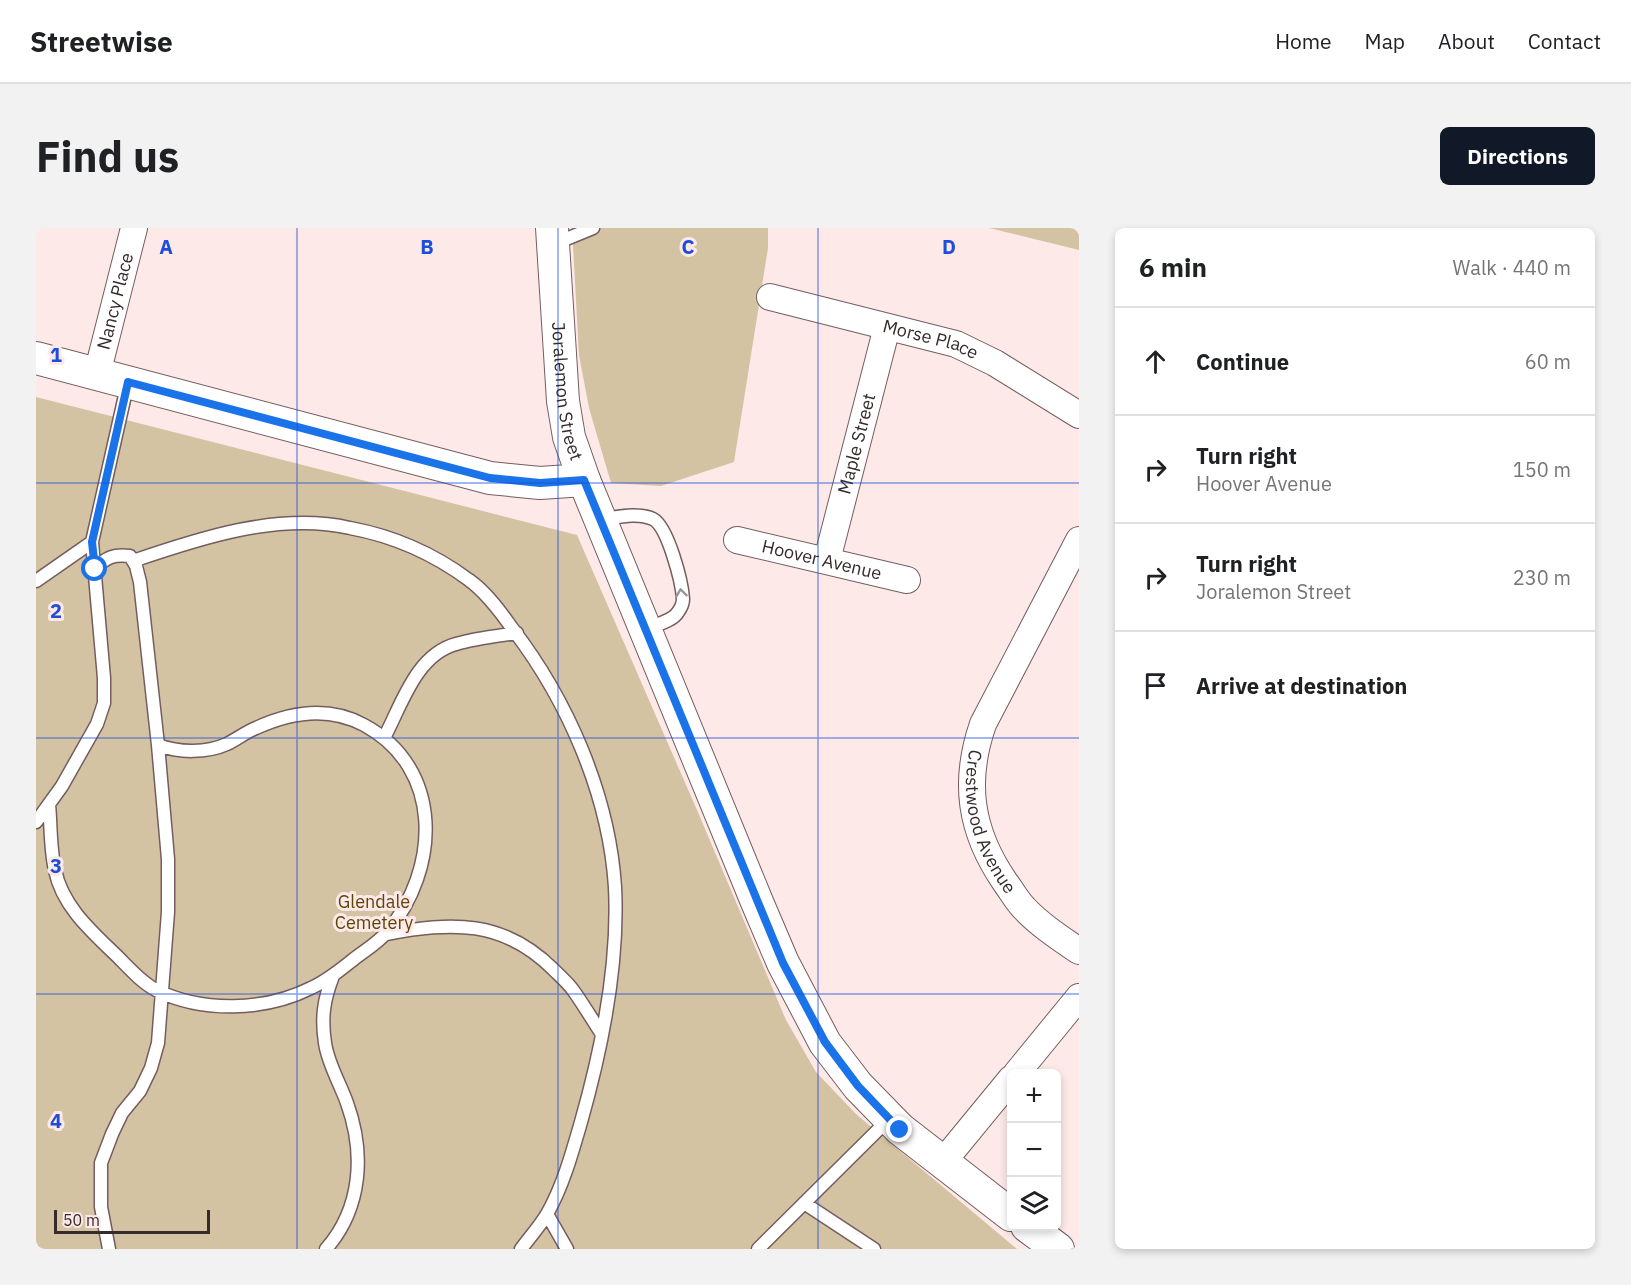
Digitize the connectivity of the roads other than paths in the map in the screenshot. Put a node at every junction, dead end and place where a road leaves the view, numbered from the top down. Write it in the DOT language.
graph roads {
  1 [pos="134,228"];
  2 [pos="593,228"];
  3 [pos="553,244"];
  4 [pos="770,297"];
  5 [pos="887,327"];
  6 [pos="36,358"];
  7 [pos="97,374"];
  8 [pos="128,382"];
  9 [pos="1079,415"];
  10 [pos="584,480"];
  11 [pos="600,520"];
  12 [pos="737,540"];
  13 [pos="1079,540"];
  14 [pos="92,542"];
  15 [pos="827,560"];
  16 [pos="133,561"];
  17 [pos="95,569"];
  18 [pos="907,580"];
  19 [pos="36,581"];
  20 [pos="645,630"];
  21 [pos="517,633"];
  22 [pos="384,738"];
  23 [pos="159,745"];
  24 [pos="49,804"];
  25 [pos="36,822"];
  26 [pos="386,934"];
  27 [pos="1079,951"];
  28 [pos="333,976"];
  29 [pos="162,992"];
  30 [pos="1079,997"];
  31 [pos="601,1033"];
  32 [pos="1020,1069"];
  33 [pos="1007,1084"];
  34 [pos="890,1119"];
  35 [pos="942,1163"];
  36 [pos="804,1203"];
  37 [pos="1007,1212"];
  38 [pos="547,1214"];
  39 [pos="1033,1231"];
  40 [pos="109,1249"];
  41 [pos="326,1249"];
  42 [pos="521,1249"];
  43 [pos="567,1249"];
  44 [pos="758,1249"];
  45 [pos="874,1249"];
  46 [pos="1058,1249"];
  1 -- 7 [label="street, Nancy Place"];
  2 -- 3 [label="lane"];
  3 -- 10 [label="street, Joralemon Street"];
  4 -- 5 [label="street, Morse Place"];
  5 -- 9 [label="street, Morse Place"];
  5 -- 15 [label="street, Maple Street"];
  6 -- 7 [label="street"];
  7 -- 8 [label="street"];
  8 -- 10 [label="street"];
  8 -- 14 [label="lane"];
  10 -- 11 [label="street, Joralemon Street"];
  11 -- 20 [label="street, Joralemon Street"];
  20 -- 11 [label="lane, one-way"];
  12 -- 15 [label="street, Hoover Avenue"];
  13 -- 27 [label="street, Crestwood Avenue"];
  14 -- 17 [label="lane"];
  14 -- 19 [label="lane"];
  15 -- 18 [label="street, Hoover Avenue"];
  16 -- 17 [label="lane"];
  16 -- 21 [label="lane"];
  16 -- 23 [label="lane"];
  17 -- 24 [label="lane"];
  20 -- 34 [label="street, Joralemon Street"];
  21 -- 22 [label="lane"];
  21 -- 31 [label="lane"];
  22 -- 23 [label="lane"];
  22 -- 26 [label="lane"];
  23 -- 29 [label="lane"];
  24 -- 25 [label="lane"];
  24 -- 29 [label="lane"];
  26 -- 28 [label="lane"];
  26 -- 31 [label="lane"];
  28 -- 29 [label="lane"];
  28 -- 41 [label="lane"];
  29 -- 40 [label="lane"];
  30 -- 32 [label="street"];
  31 -- 38 [label="lane"];
  33 -- 35 [label="street"];
  34 -- 35 [label="street, Joralemon Street"];
  34 -- 36 [label="lane"];
  35 -- 37 [label="street, Joralemon Street"];
  36 -- 44 [label="lane"];
  36 -- 45 [label="lane"];
  38 -- 42 [label="lane"];
  38 -- 43 [label="lane"];
  39 -- 46 [label="street"];
}
